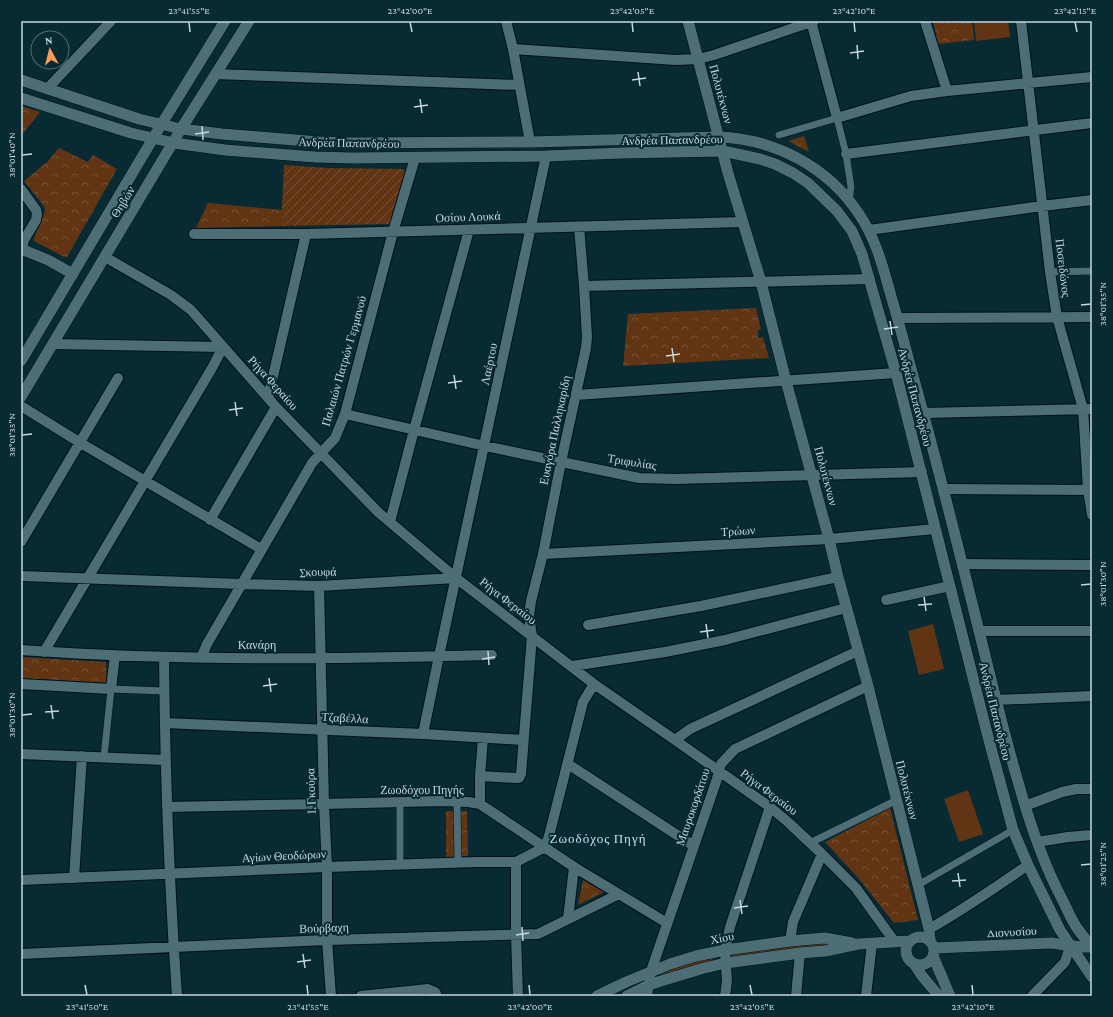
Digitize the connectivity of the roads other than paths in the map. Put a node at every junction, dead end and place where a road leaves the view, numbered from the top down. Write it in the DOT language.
graph roads {
  1 [pos="111,21"];
  2 [pos="249,21"];
  3 [pos="506,21"];
  4 [pos="688,21"];
  5 [pos="812,21"];
  6 [pos="925,21"];
  7 [pos="1021,21"];
  8 [pos="220,24"];
  9 [pos="513,49"];
  10 [pos="698,59"];
  11 [pos="215,74"];
  12 [pos="1092,77"];
  13 [pos="21,80"];
  14 [pos="1028,83"];
  15 [pos="519,85"];
  16 [pos="48,88"];
  17 [pos="947,91"];
  18 [pos="21,98"];
  19 [pos="837,118"];
  20 [pos="1092,123"];
  21 [pos="161,125"];
  22 [pos="181,129"];
  23 [pos="1034,130"];
  24 [pos="779,135"];
  25 [pos="719,137"];
  26 [pos="153,138"];
  27 [pos="530,142"];
  28 [pos="174,143"];
  29 [pos="723,151"];
  30 [pos="846,154"];
  31 [pos="546,156"];
  32 [pos="415,158"];
  33 [pos="21,189"];
  34 [pos="849,200"];
  35 [pos="1092,200"];
  36 [pos="1042,206"];
  37 [pos="743,222"];
  38 [pos="579,226"];
  39 [pos="531,228"];
  40 [pos="469,230"];
  41 [pos="869,230"];
  42 [pos="393,232"];
  43 [pos="194,234"];
  44 [pos="306,234"];
  45 [pos="21,249"];
  46 [pos="105,258"];
  47 [pos="1050,272"];
  48 [pos="1092,272"];
  49 [pos="73,274"];
  50 [pos="870,279"];
  51 [pos="761,282"];
  52 [pos="584,286"];
  53 [pos="1057,317"];
  54 [pos="1092,317"];
  55 [pos="898,318"];
  56 [pos="53,344"];
  57 [pos="223,347"];
  58 [pos="21,361"];
  59 [pos="896,373"];
  60 [pos="118,378"];
  61 [pos="786,381"];
  62 [pos="576,395"];
  63 [pos="21,397"];
  64 [pos="268,398"];
  65 [pos="21,406"];
  66 [pos="276,407"];
  67 [pos="1087,409"];
  68 [pos="924,412"];
  69 [pos="345,414"];
  70 [pos="414,430"];
  71 [pos="79,442"];
  72 [pos="485,446"];
  73 [pos="321,454"];
  74 [pos="561,462"];
  75 [pos="922,472"];
  76 [pos="812,476"];
  77 [pos="145,481"];
  78 [pos="942,489"];
  79 [pos="1090,490"];
  80 [pos="1092,515"];
  81 [pos="210,520"];
  82 [pos="390,522"];
  83 [pos="935,529"];
  84 [pos="829,540"];
  85 [pos="21,542"];
  86 [pos="261,549"];
  87 [pos="543,554"];
  88 [pos="962,564"];
  89 [pos="1092,565"];
  90 [pos="21,576"];
  91 [pos="838,577"];
  92 [pos="87,578"];
  93 [pos="456,578"];
  94 [pos="241,584"];
  95 [pos="319,586"];
  96 [pos="950,586"];
  97 [pos="886,600"];
  98 [pos="846,608"];
  99 [pos="588,625"];
  100 [pos="1092,631"];
  101 [pos="979,632"];
  102 [pos="532,636"];
  103 [pos="21,650"];
  104 [pos="858,651"];
  105 [pos="44,652"];
  106 [pos="115,655"];
  107 [pos="492,655"];
  108 [pos="439,656"];
  109 [pos="164,657"];
  110 [pos="201,658"];
  111 [pos="320,658"];
  112 [pos="572,666"];
  113 [pos="21,684"];
  114 [pos="594,684"];
  115 [pos="868,686"];
  116 [pos="111,689"];
  117 [pos="164,691"];
  118 [pos="1092,696"];
  119 [pos="996,700"];
  120 [pos="165,723"];
  121 [pos="322,730"];
  122 [pos="423,734"];
  123 [pos="484,738"];
  124 [pos="523,740"];
  125 [pos="675,740"];
  126 [pos="21,754"];
  127 [pos="82,756"];
  128 [pos="104,757"];
  129 [pos="166,760"];
  130 [pos="568,764"];
  131 [pos="719,771"];
  132 [pos="480,776"];
  133 [pos="1092,789"];
  134 [pos="897,800"];
  135 [pos="400,802"];
  136 [pos="457,802"];
  137 [pos="324,804"];
  138 [pos="480,804"];
  139 [pos="1025,806"];
  140 [pos="167,807"];
  141 [pos="770,807"];
  142 [pos="1014,830"];
  143 [pos="1092,835"];
  144 [pos="1037,842"];
  145 [pos="810,843"];
  146 [pos="694,846"];
  147 [pos="545,847"];
  148 [pos="822,854"];
  149 [pos="458,862"];
  150 [pos="516,862"];
  151 [pos="400,864"];
  152 [pos="1028,865"];
  153 [pos="327,867"];
  154 [pos="574,867"];
  155 [pos="169,874"];
  156 [pos="74,878"];
  157 [pos="21,880"];
  158 [pos="918,885"];
  159 [pos="619,894"];
  160 [pos="568,919"];
  161 [pos="667,923"];
  162 [pos="928,929"];
  163 [pos="516,934"];
  164 [pos="327,940"];
  165 [pos="790,941"];
  166 [pos="909,941"];
  167 [pos="894,942"];
  168 [pos="872,943"];
  169 [pos="858,944"];
  170 [pos="174,946"];
  171 [pos="1070,946"];
  172 [pos="1092,947"];
  173 [pos="932,948"];
  174 [pos="725,950"];
  175 [pos="800,953"];
  176 [pos="905,953"];
  177 [pos="21,954"];
  178 [pos="726,963"];
  179 [pos="915,965"];
  180 [pos="651,971"];
  181 [pos="1092,976"];
  182 [pos="648,990"];
  183 [pos="177,996"];
  184 [pos="331,996"];
  185 [pos="361,996"];
  186 [pos="437,996"];
  187 [pos="518,996"];
  188 [pos="596,996"];
  189 [pos="627,996"];
  190 [pos="725,996"];
  191 [pos="796,996"];
  192 [pos="866,996"];
  193 [pos="939,996"];
  194 [pos="950,996"];
  195 [pos="1032,996"];
  1 -- 16 [label="street"];
  2 -- 11 [label="main road, Θηβών"];
  3 -- 9 [label="street"];
  4 -- 10 [label="main road, Πολυτέκνων"];
  5 -- 10 [label="street"];
  5 -- 19 [label="street"];
  6 -- 17 [label="street"];
  7 -- 14 [label="street, Ποσειδώνος"];
  8 -- 21 [label="main road, Θηβών"];
  9 -- 10 [label="street"];
  9 -- 15 [label="street"];
  10 -- 25 [label="main road, Πολυτέκνων"];
  11 -- 15 [label="street"];
  11 -- 22 [label="main road, Θηβών"];
  12 -- 14 [label="street"];
  13 -- 16 [label="main road, Ανδρέα Παπανδρέου"];
  14 -- 17 [label="street"];
  14 -- 23 [label="street, Ποσειδώνος"];
  15 -- 27 [label="street"];
  16 -- 21 [label="main road, Ανδρέα Παπανδρέου"];
  17 -- 19 [label="street"];
  18 -- 26 [label="main road, Ανδρέα Παπανδρέου"];
  19 -- 24 [label="street"];
  19 -- 30 [label="street"];
  20 -- 23 [label="street"];
  21 -- 22 [label="main road, Ανδρέα Παπανδρέου"];
  21 -- 26 [label="main road, Θηβών"];
  22 -- 27 [label="main road, Ανδρέα Παπανδρέου"];
  22 -- 28 [label="main road, Θηβών"];
  23 -- 30 [label="street"];
  23 -- 36 [label="street, Ποσειδώνος"];
  25 -- 27 [label="main road, Ανδρέα Παπανδρέου"];
  25 -- 29 [label="main road, Πολυτέκνων"];
  25 -- 34 [label="main road, Ανδρέα Παπανδρέου"];
  26 -- 28 [label="main road, Ανδρέα Παπανδρέου"];
  26 -- 49 [label="main road, Θηβών"];
  28 -- 32 [label="main road, Ανδρέα Παπανδρέου"];
  28 -- 46 [label="main road, Θηβών"];
  29 -- 31 [label="main road, Ανδρέα Παπανδρέου"];
  29 -- 37 [label="main road, Πολυτέκνων"];
  29 -- 50 [label="main road, Ανδρέα Παπανδρέου"];
  30 -- 34 [label="street"];
  31 -- 32 [label="main road, Ανδρέα Παπανδρέου"];
  31 -- 39 [label="street, Λαέρτου"];
  32 -- 42 [label="street, Παλαιών Πατρών Γερμανού"];
  33 -- 45 [label="street"];
  34 -- 41 [label="main road, Ανδρέα Παπανδρέου"];
  35 -- 36 [label="street"];
  36 -- 41 [label="street"];
  36 -- 47 [label="street, Ποσειδώνος"];
  37 -- 38 [label="street, Οσίου Λουκά"];
  37 -- 51 [label="main road, Πολυτέκνων"];
  38 -- 39 [label="street, Οσίου Λουκά"];
  38 -- 52 [label="street, Ευαγόρα Παλληκαρίδη"];
  39 -- 40 [label="street, Οσίου Λουκά"];
  39 -- 72 [label="street, Λαέρτου"];
  40 -- 42 [label="street, Οσίου Λουκά"];
  40 -- 70 [label="street"];
  41 -- 55 [label="main road, Ανδρέα Παπανδρέου"];
  42 -- 44 [label="street, Οσίου Λουκά"];
  42 -- 69 [label="street, Παλαιών Πατρών Γερμανού"];
  43 -- 44 [label="street, Οσίου Λουκά"];
  44 -- 64 [label="street"];
  45 -- 49 [label="main road"];
  46 -- 56 [label="main road, Θηβών"];
  46 -- 57 [label="street, Ρήγα Φεραίου"];
  47 -- 48 [label="street"];
  47 -- 53 [label="street, Ποσειδώνος"];
  49 -- 58 [label="main road, Θηβών"];
  50 -- 51 [label="street"];
  50 -- 59 [label="main road, Ανδρέα Παπανδρέου"];
  51 -- 52 [label="street"];
  51 -- 61 [label="main road, Πολυτέκνων"];
  52 -- 62 [label="street, Ευαγόρα Παλληκαρίδη"];
  53 -- 54 [label="street"];
  53 -- 55 [label="street"];
  53 -- 67 [label="street, Ποσειδώνος"];
  55 -- 68 [label="main road, Ανδρέα Παπανδρέου"];
  56 -- 57 [label="street"];
  56 -- 63 [label="main road, Θηβών"];
  57 -- 64 [label="street, Ρήγα Φεραίου"];
  57 -- 77 [label="street"];
  59 -- 61 [label="street"];
  59 -- 75 [label="main road, Ανδρέα Παπανδρέου"];
  60 -- 71 [label="street"];
  61 -- 62 [label="street"];
  61 -- 76 [label="main road, Πολυτέκνων"];
  62 -- 74 [label="street, Ευαγόρα Παλληκαρίδη"];
  64 -- 66 [label="street, Ρήγα Φεραίου"];
  65 -- 71 [label="street"];
  66 -- 73 [label="street, Ρήγα Φεραίου"];
  66 -- 81 [label="street"];
  67 -- 68 [label="street"];
  67 -- 79 [label="street, Ποσειδώνος"];
  68 -- 78 [label="main road, Ανδρέα Παπανδρέου"];
  69 -- 70 [label="street, Τριφυλίας"];
  69 -- 73 [label="street, Παλαιών Πατρών Γερμανού"];
  70 -- 72 [label="street, Τριφυλίας"];
  70 -- 82 [label="street"];
  71 -- 77 [label="street"];
  71 -- 85 [label="street"];
  72 -- 74 [label="street, Τριφυλίας"];
  72 -- 93 [label="street, Λαέρτου"];
  73 -- 82 [label="street, Ρήγα Φεραίου"];
  73 -- 86 [label="street, Παλαιών Πατρών Γερμανού"];
  74 -- 76 [label="street, Τριφυλίας"];
  74 -- 87 [label="street, Ευαγόρα Παλληκαρίδη"];
  75 -- 76 [label="street, Τριφυλίας"];
  75 -- 83 [label="main road, Ανδρέα Παπανδρέου"];
  76 -- 84 [label="main road, Πολυτέκνων"];
  77 -- 81 [label="street"];
  77 -- 92 [label="street"];
  78 -- 79 [label="street"];
  78 -- 88 [label="main road, Ανδρέα Παπανδρέου"];
  79 -- 80 [label="street, Ποσειδώνος"];
  81 -- 86 [label="street"];
  82 -- 93 [label="street, Ρήγα Φεραίου"];
  83 -- 84 [label="street, Τρώων"];
  83 -- 96 [label="main road, Ανδρέα Παπανδρέου"];
  84 -- 87 [label="street, Τρώων"];
  84 -- 91 [label="main road, Πολυτέκνων"];
  86 -- 94 [label="street, Παλαιών Πατρών Γερμανού"];
  87 -- 102 [label="street, Ευαγόρα Παλληκαρίδη"];
  88 -- 89 [label="street"];
  88 -- 101 [label="main road, Ανδρέα Παπανδρέου"];
  90 -- 92 [label="street, Σκουφά"];
  91 -- 98 [label="main road, Πολυτέκνων"];
  91 -- 99 [label="street"];
  92 -- 94 [label="street, Σκουφά"];
  92 -- 105 [label="street"];
  93 -- 95 [label="street, Σκουφά"];
  93 -- 102 [label="street, Ρήγα Φεραίου"];
  93 -- 108 [label="street"];
  94 -- 95 [label="street, Σκουφά"];
  94 -- 110 [label="street, Παλαιών Πατρών Γερμανού"];
  95 -- 111 [label="street, Ι. Γκούρα"];
  96 -- 97 [label="street"];
  96 -- 142 [label="main road, Ανδρέα Παπανδρέου"];
  98 -- 104 [label="main road, Πολυτέκνων"];
  98 -- 112 [label="street"];
  100 -- 101 [label="street"];
  101 -- 119 [label="main road, Ανδρέα Παπανδρέου"];
  102 -- 112 [label="street, Ρήγα Φεραίου"];
  102 -- 124 [label="street, Ευαγόρα Παλληκαρίδη"];
  103 -- 105 [label="street, Κανάρη"];
  104 -- 115 [label="main road, Πολυτέκνων"];
  104 -- 125 [label="street"];
  105 -- 106 [label="street, Κανάρη"];
  106 -- 109 [label="street, Κανάρη"];
  106 -- 116 [label="street"];
  107 -- 108 [label="street, Κανάρη"];
  108 -- 111 [label="street, Κανάρη"];
  108 -- 122 [label="street"];
  109 -- 110 [label="street, Κανάρη"];
  109 -- 117 [label="street"];
  110 -- 111 [label="street, Κανάρη"];
  111 -- 121 [label="street, Ι. Γκούρα"];
  112 -- 114 [label="street, Ρήγα Φεραίου"];
  113 -- 116 [label="street"];
  114 -- 125 [label="street, Ρήγα Φεραίου"];
  114 -- 130 [label="street"];
  115 -- 131 [label="street, Μαυροκορδάτου"];
  115 -- 134 [label="main road, Πολυτέκνων"];
  116 -- 117 [label="street"];
  116 -- 128 [label="street"];
  117 -- 120 [label="street"];
  118 -- 119 [label="street"];
  119 -- 139 [label="main road, Ανδρέα Παπανδρέου"];
  120 -- 121 [label="street, Τζαβέλλα"];
  120 -- 129 [label="street"];
  121 -- 122 [label="street, Τζαβέλλα"];
  121 -- 137 [label="street, Ι. Γκούρα"];
  122 -- 123 [label="street, Τζαβέλλα"];
  123 -- 124 [label="street, Τζαβέλλα"];
  123 -- 132 [label="street"];
  124 -- 132 [label="street, Ευαγόρα Παλληκαρίδη"];
  125 -- 131 [label="street, Ρήγα Φεραίου"];
  126 -- 127 [label="street"];
  127 -- 128 [label="street"];
  127 -- 156 [label="street"];
  128 -- 129 [label="street"];
  129 -- 140 [label="street"];
  130 -- 146 [label="street"];
  130 -- 147 [label="street"];
  131 -- 141 [label="street, Ρήγα Φεραίου"];
  131 -- 146 [label="street, Μαυροκορδάτου"];
  132 -- 138 [label="street"];
  133 -- 139 [label="street"];
  134 -- 145 [label="street"];
  134 -- 158 [label="main road, Πολυτέκνων"];
  135 -- 136 [label="street, Ζωοδόχου Πηγής"];
  135 -- 137 [label="street, Ζωοδόχου Πηγής"];
  135 -- 151 [label="street"];
  136 -- 138 [label="street, Ζωοδόχου Πηγής"];
  136 -- 149 [label="street"];
  137 -- 140 [label="street, Ζωοδόχου Πηγής"];
  137 -- 153 [label="street, Ι. Γκούρα"];
  138 -- 147 [label="street, Ζωοδόχου Πηγής"];
  139 -- 144 [label="main road, Ανδρέα Παπανδρέου"];
  140 -- 155 [label="street"];
  141 -- 145 [label="street, Ρήγα Φεραίου"];
  141 -- 174 [label="street"];
  142 -- 152 [label="main road, Ανδρέα Παπανδρέου"];
  142 -- 158 [label="street"];
  143 -- 144 [label="street"];
  144 -- 172 [label="main road, Ανδρέα Παπανδρέου"];
  145 -- 148 [label="street, Ρήγα Φεραίου"];
  146 -- 161 [label="street, Μαυροκορδάτου"];
  147 -- 150 [label="street, Αγίων Θεοδώρων"];
  147 -- 154 [label="street, Ζωοδόχου Πηγής"];
  148 -- 165 [label="street"];
  148 -- 167 [label="street, Ρήγα Φεραίου"];
  149 -- 150 [label="street, Αγίων Θεοδώρων"];
  149 -- 151 [label="street, Αγίων Θεοδώρων"];
  150 -- 163 [label="street"];
  151 -- 153 [label="street, Αγίων Θεοδώρων"];
  152 -- 162 [label="street"];
  152 -- 171 [label="main road, Ανδρέα Παπανδρέου"];
  153 -- 155 [label="street, Αγίων Θεοδώρων"];
  153 -- 164 [label="street, Ι. Γκούρα"];
  154 -- 159 [label="street, Ζωοδόχου Πηγής"];
  154 -- 160 [label="street"];
  155 -- 156 [label="street, Αγίων Θεοδώρων"];
  155 -- 170 [label="street"];
  156 -- 157 [label="street, Αγίων Θεοδώρων"];
  158 -- 162 [label="main road, Πολυτέκνων"];
  159 -- 160 [label="street, Βούρβαχη"];
  159 -- 161 [label="street, Ζωοδόχου Πηγής"];
  160 -- 163 [label="street, Βούρβαχη"];
  161 -- 180 [label="street, Μαυροκορδάτου"];
  162 -- 173 [label="main road, Πολυτέκνων"];
  163 -- 164 [label="street, Βούρβαχη"];
  163 -- 187 [label="street"];
  164 -- 170 [label="street, Βούρβαχη"];
  164 -- 184 [label="street, Ι. Γκούρα"];
  165 -- 169 [label="main road, Χίου"];
  165 -- 174 [label="main road, Χίου"];
  166 -- 167 [label="main road, Χίου"];
  166 -- 173 [label="main road"];
  166 -- 176 [label="main road"];
  167 -- 168 [label="main road, Χίου"];
  167 -- 176 [label="main road, Ρήγα Φεραίου"];
  168 -- 169 [label="main road, Χίου"];
  168 -- 192 [label="street"];
  169 -- 175 [label="main road, Χίου"];
  170 -- 177 [label="street, Βούρβαχη"];
  170 -- 183 [label="street"];
  171 -- 172 [label="main road, Διονυσίου"];
  171 -- 173 [label="main road, Διονυσίου"];
  171 -- 181 [label="main road, Ανδρέα Παπανδρέου"];
  171 -- 195 [label="street"];
  173 -- 179 [label="main road"];
  173 -- 194 [label="main road, Πολυτέκνων"];
  174 -- 178 [label="street"];
  174 -- 180 [label="main road, Χίου"];
  175 -- 178 [label="main road, Χίου"];
  175 -- 191 [label="street"];
  176 -- 179 [label="main road"];
  178 -- 182 [label="main road, Χίου"];
  178 -- 190 [label="street"];
  179 -- 193 [label="main road"];
  180 -- 182 [label="street, Μαυροκορδάτου"];
  180 -- 188 [label="main road, Χίου"];
  182 -- 189 [label="main road, Χίου"];
  185 -- 186 [label="street"];
}
